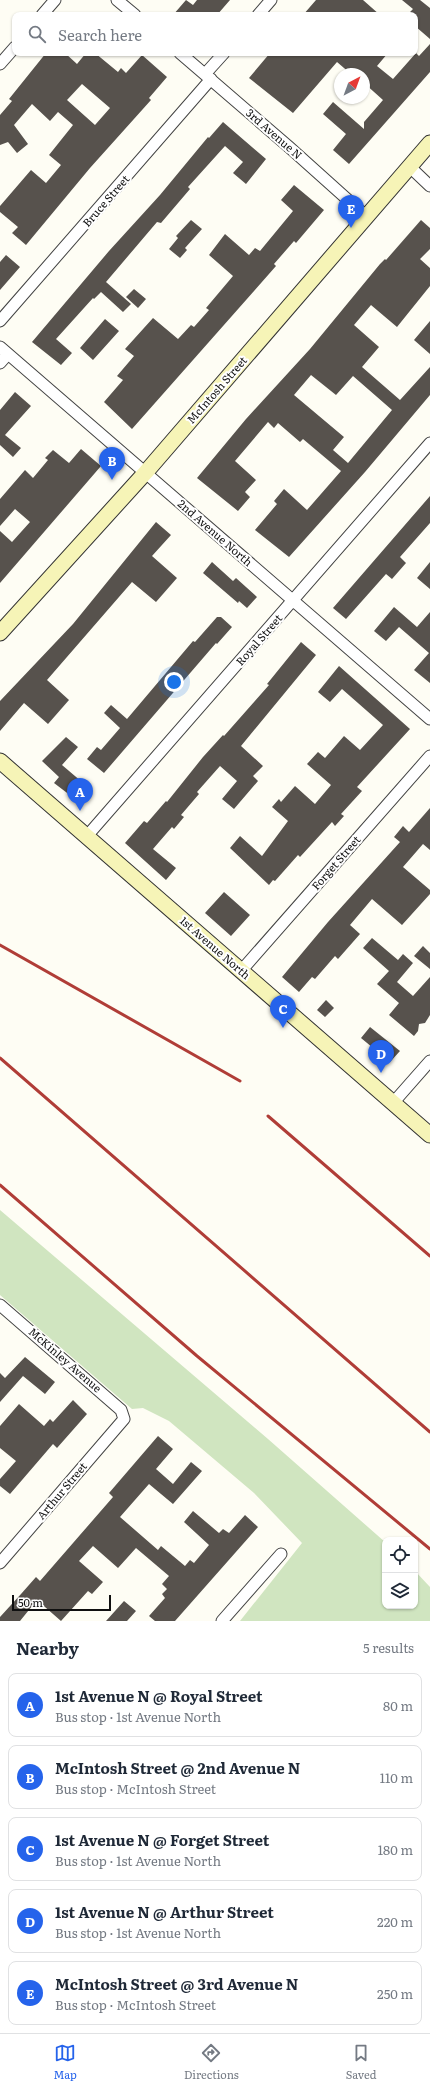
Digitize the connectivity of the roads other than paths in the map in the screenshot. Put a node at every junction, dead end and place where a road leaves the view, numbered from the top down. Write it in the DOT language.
graph roads {
  1 [pos="55,0"];
  2 [pos="117,0"];
  3 [pos="271,0"];
  4 [pos="45,12"];
  5 [pos="131,12"];
  6 [pos="261,12"];
  7 [pos="12,50"];
  8 [pos="184,56"];
  9 [pos="222,56"];
  10 [pos="0,64"];
  11 [pos="208,77"];
  12 [pos="430,143"];
  13 [pos="410,167"];
  14 [pos="430,186"];
  15 [pos="367,217"];
  16 [pos="0,322"];
  17 [pos="4,350"];
  18 [pos="0,363"];
  19 [pos="430,443"];
  20 [pos="146,472"];
  21 [pos="292,601"];
  22 [pos="0,633"];
  23 [pos="430,719"];
  24 [pos="430,756"];
  25 [pos="0,761"];
  26 [pos="87,836"];
  27 [pos="241,971"];
  28 [pos="430,1061"];
  29 [pos="392,1103"];
  30 [pos="430,1135"];
  31 [pos="0,1305"];
  32 [pos="124,1419"];
  33 [pos="281,1554"];
  34 [pos="0,1564"];
  35 [pos="222,1621"];
  1 -- 4 [label="street"];
  2 -- 5 [label="street"];
  3 -- 6 [label="street"];
  7 -- 10 [label="street"];
  8 -- 11 [label="street, 3rd Avenue N"];
  9 -- 11 [label="street, Bruce Street"];
  11 -- 15 [label="street, 3rd Avenue N"];
  11 -- 16 [label="street, Bruce Street"];
  12 -- 13 [label="street, McIntosh Street"];
  13 -- 14 [label="street"];
  13 -- 15 [label="street, McIntosh Street"];
  15 -- 20 [label="street, McIntosh Street"];
  17 -- 18 [label="street"];
  17 -- 20 [label="street, 2nd Avenue North"];
  19 -- 21 [label="street, Royal Street"];
  20 -- 21 [label="street, 2nd Avenue North"];
  20 -- 22 [label="street, McIntosh Street"];
  21 -- 23 [label="street, 2nd Avenue North"];
  21 -- 26 [label="street, Royal Street"];
  24 -- 27 [label="street, Forget Street"];
  25 -- 26 [label="street, 1st Avenue North"];
  26 -- 27 [label="street, 1st Avenue North"];
  27 -- 29 [label="street, 1st Avenue North"];
  28 -- 29 [label="street"];
  29 -- 30 [label="street, 1st Avenue North"];
  31 -- 32 [label="street, McKinley Avenue"];
  32 -- 34 [label="street, Arthur Street"];
  33 -- 35 [label="street"];
}
